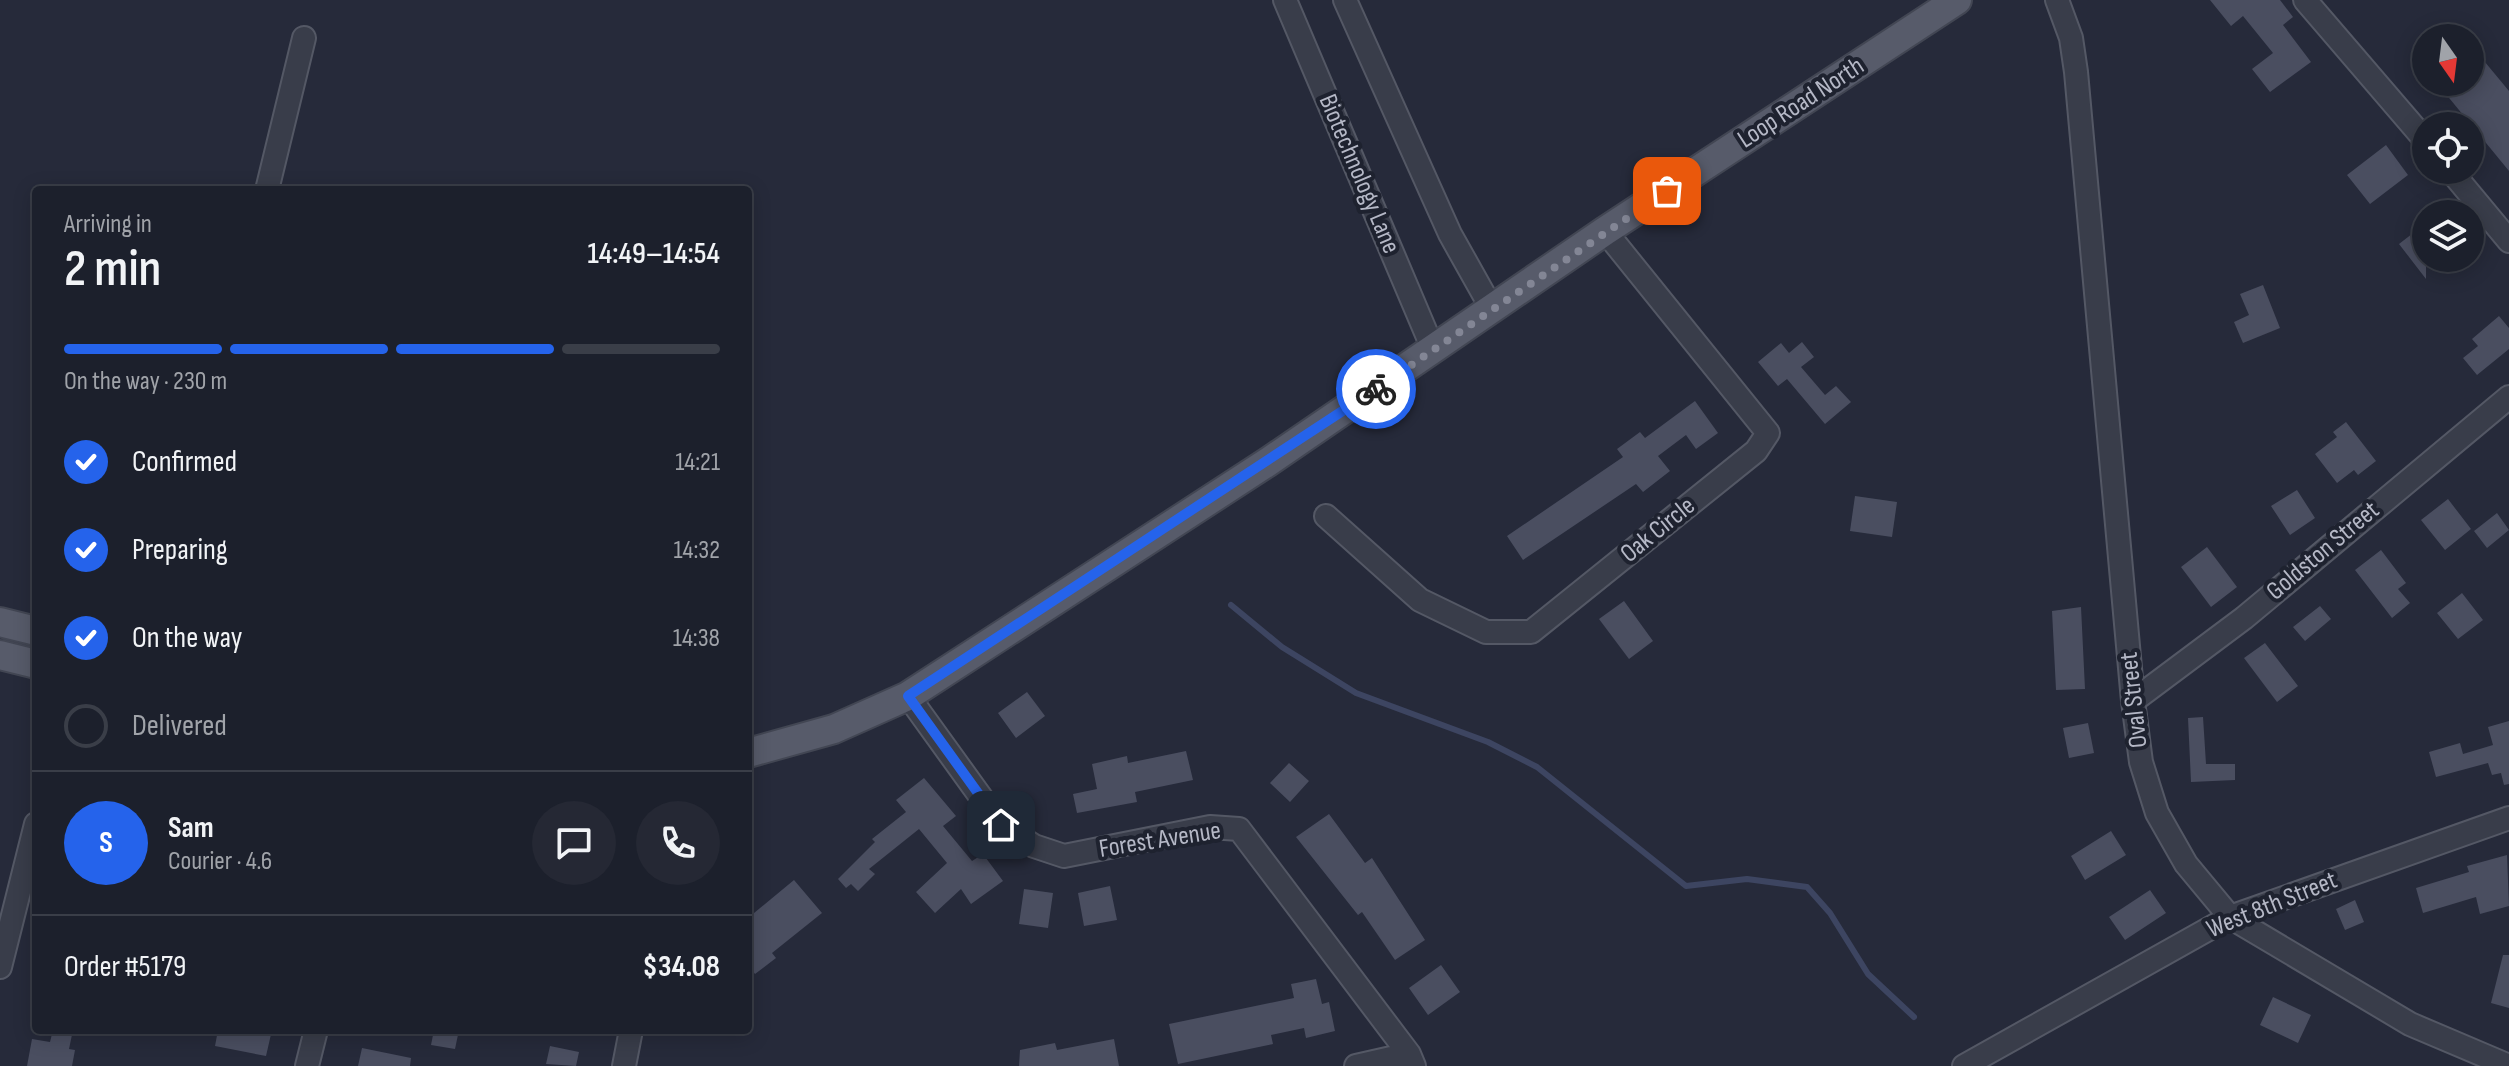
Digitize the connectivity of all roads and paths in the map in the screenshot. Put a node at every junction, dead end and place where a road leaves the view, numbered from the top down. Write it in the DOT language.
graph roads {
  1 [pos="1285,0"];
  2 [pos="1345,0"];
  3 [pos="1957,0"];
  4 [pos="2057,0"];
  5 [pos="2305,0"];
  6 [pos="304,38"];
  7 [pos="2412,125"];
  8 [pos="2462,184"];
  9 [pos="268,186"];
  10 [pos="1605,231"];
  11 [pos="2509,241"];
  12 [pos="1492,309"];
  13 [pos="1433,349"];
  14 [pos="2509,397"];
  15 [pos="1326,516"];
  16 [pos="0,622"];
  17 [pos="32,630"];
  18 [pos="0,655"];
  19 [pos="32,663"];
  20 [pos="908,696"];
  21 [pos="2133,701"];
  22 [pos="752,752"];
  23 [pos="2509,818"];
  24 [pos="32,840"];
  25 [pos="2230,917"];
  26 [pos="0,967"];
  27 [pos="315,1034"];
  28 [pos="630,1034"];
  29 [pos="1412,1060"];
  30 [pos="307,1066"];
  31 [pos="624,1066"];
  32 [pos="1356,1066"];
  33 [pos="1964,1066"];
  34 [pos="2509,1066"];
  1 -- 13 [label="street, Biotechnology Lane"];
  2 -- 12 [label="street"];
  3 -- 10 [label="main road, Loop Road North"];
  4 -- 21 [label="street, Oval Street"];
  5 -- 7 [label="street"];
  6 -- 9 [label="street"];
  8 -- 11 [label="street"];
  10 -- 12 [label="main road, Loop Road North"];
  10 -- 15 [label="street, Oak Circle"];
  12 -- 13 [label="main road, Loop Road North"];
  13 -- 20 [label="main road, Loop Road North"];
  14 -- 21 [label="street, Goldston Street"];
  16 -- 17 [label="main road"];
  18 -- 19 [label="main road"];
  20 -- 22 [label="main road, Loop Road North"];
  20 -- 29 [label="street, Forest Avenue"];
  21 -- 25 [label="street, Oval Street"];
  23 -- 25 [label="street, West 8th Street"];
  24 -- 26 [label="street"];
  25 -- 33 [label="street, West 8th Street"];
  25 -- 34 [label="street, Oval Street"];
  27 -- 30 [label="street"];
  28 -- 31 [label="street"];
  29 -- 32 [label="street"];
}
